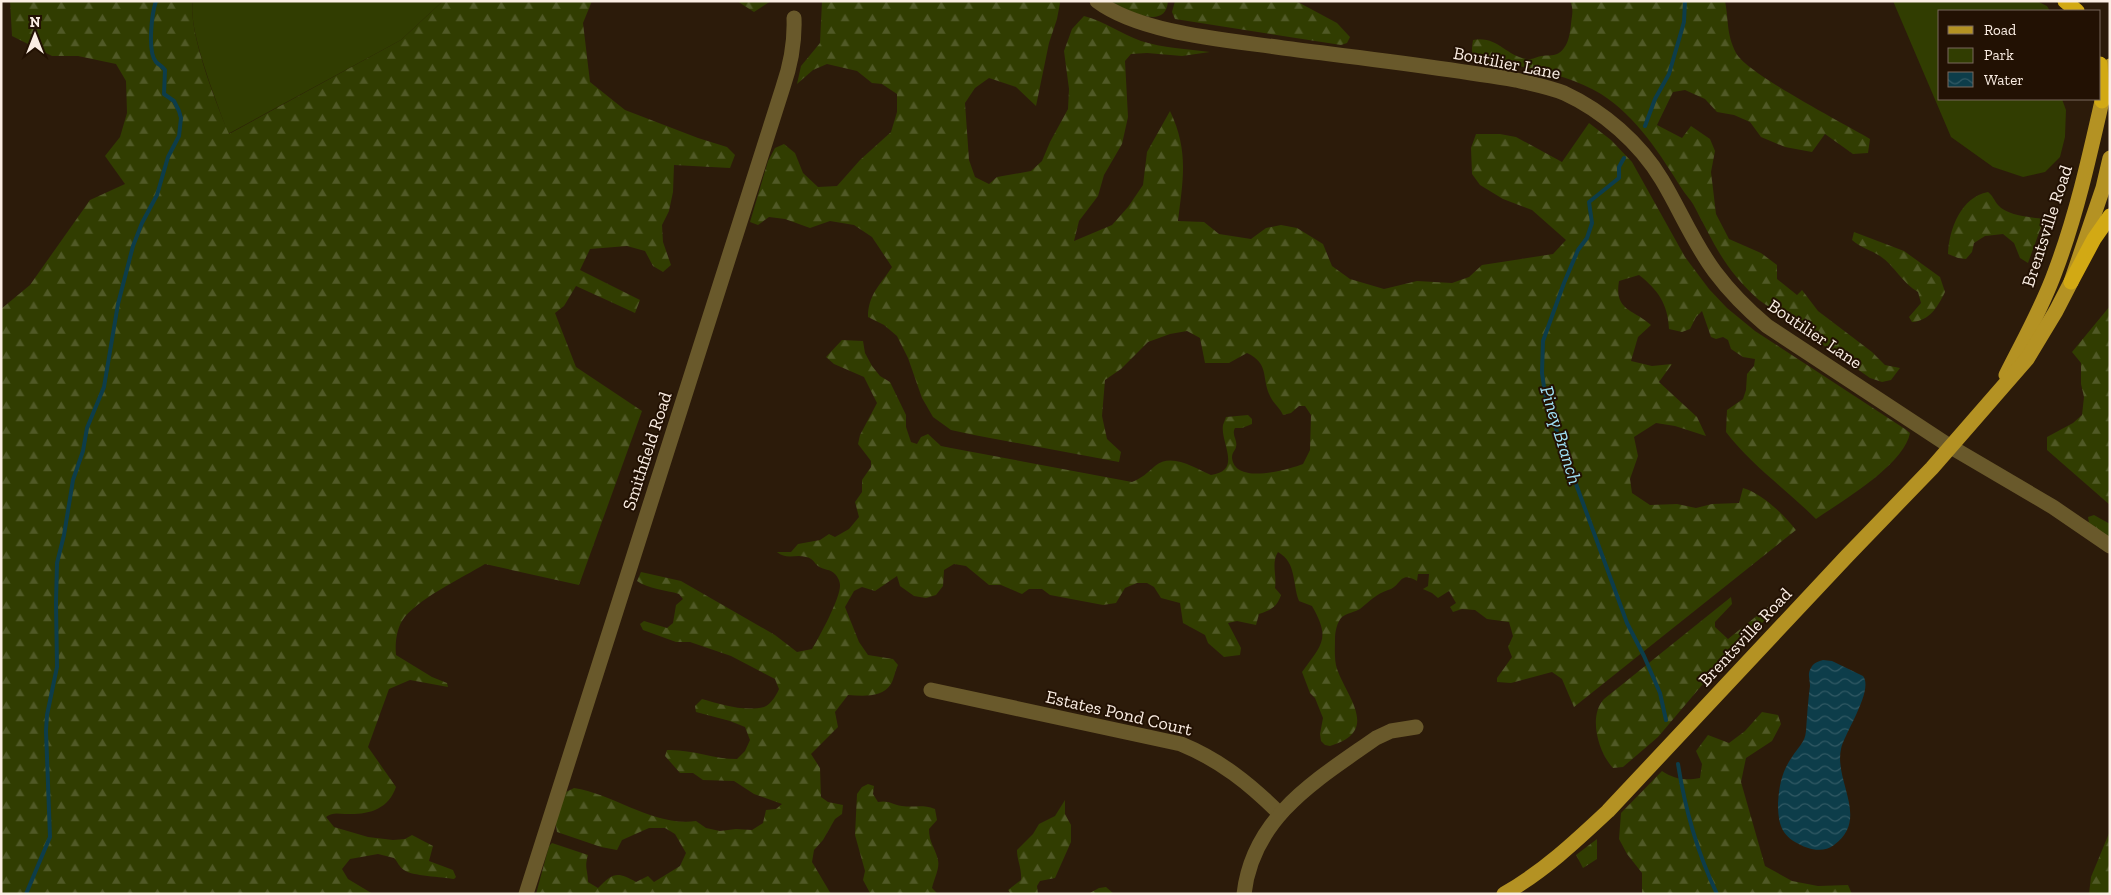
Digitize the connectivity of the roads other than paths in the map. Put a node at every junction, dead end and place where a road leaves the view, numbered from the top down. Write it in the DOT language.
graph roads {
  1 [pos="1097,1"];
  2 [pos="2065,1"];
  3 [pos="2075,10"];
  4 [pos="794,18"];
  5 [pos="2110,66"];
  6 [pos="2101,82"];
  7 [pos="2102,101"];
  8 [pos="2110,158"];
  9 [pos="2110,216"];
  10 [pos="2071,282"];
  11 [pos="1998,390"];
  12 [pos="1951,447"];
  13 [pos="2110,546"];
  14 [pos="931,690"];
  15 [pos="1416,727"];
  16 [pos="1280,814"];
  17 [pos="526,894"];
  18 [pos="1244,894"];
  19 [pos="1504,894"];
  1 -- 12 [label="street, Boutilier Lane"];
  2 -- 3 [label="highway"];
  4 -- 17 [label="street, Smithfield Road"];
  5 -- 7 [label="main road, Brentsville Road"];
  6 -- 7 [label="highway"];
  7 -- 11 [label="main road, Brentsville Road"];
  8 -- 10 [label="main road, Brentsville Road"];
  9 -- 10 [label="highway"];
  10 -- 11 [label="main road, Brentsville Road"];
  11 -- 12 [label="main road, Brentsville Road"];
  12 -- 13 [label="street, Boutilier Lane"];
  12 -- 19 [label="main road, Brentsville Road"];
  14 -- 16 [label="street, Estates Pond Court"];
  15 -- 16 [label="street"];
  16 -- 18 [label="street"];
}
